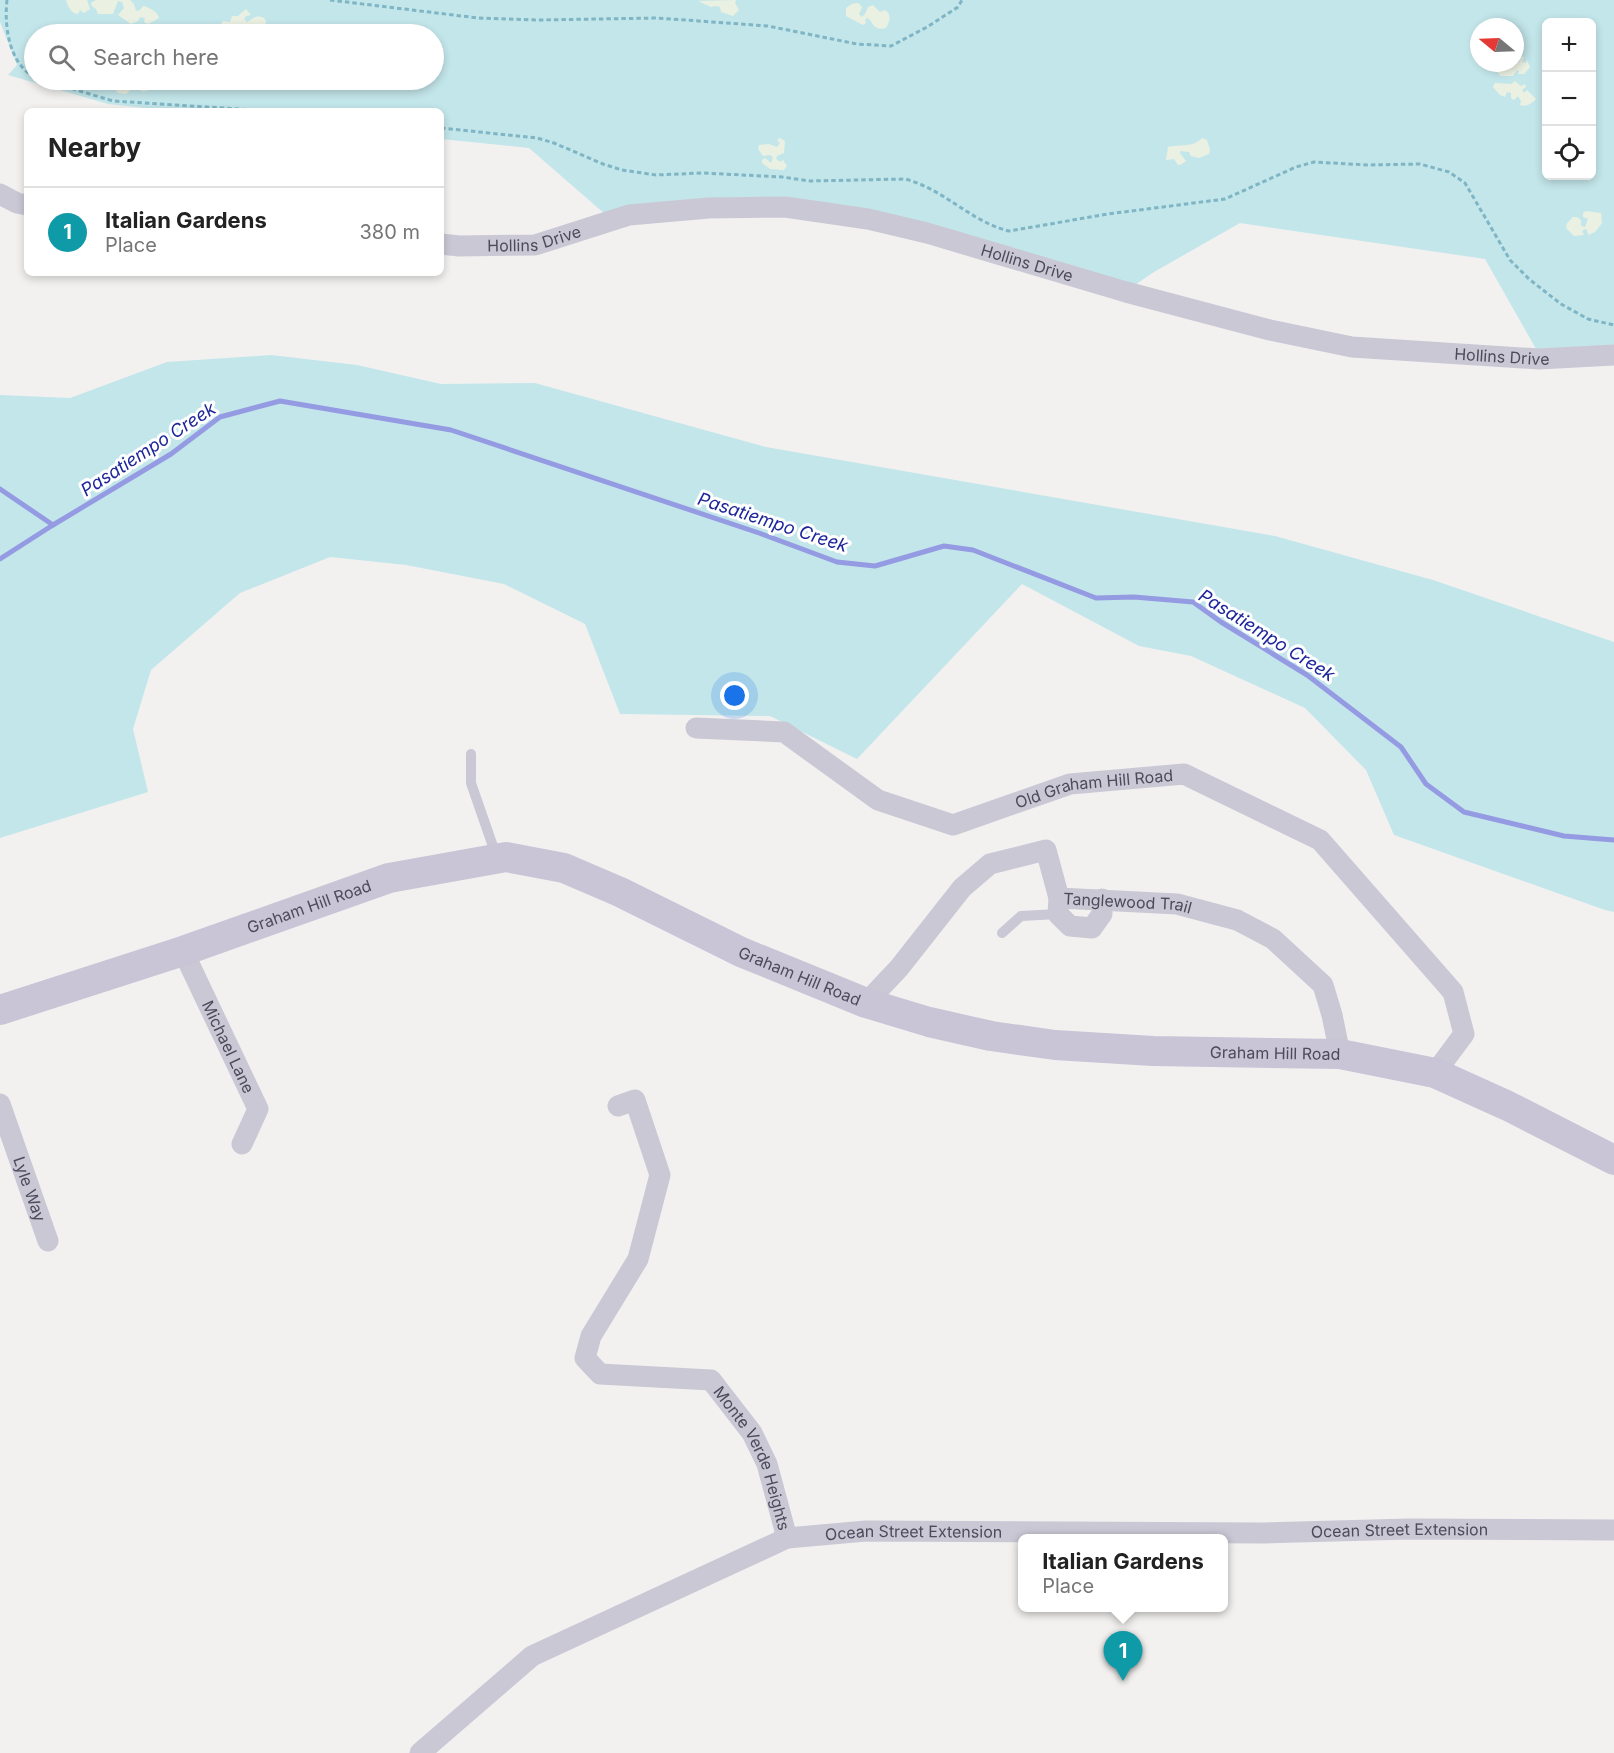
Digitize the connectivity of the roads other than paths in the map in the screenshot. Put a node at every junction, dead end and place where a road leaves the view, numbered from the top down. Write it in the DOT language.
graph roads {
  1 [pos="0,194"];
  2 [pos="24,204"];
  3 [pos="444,244"];
  4 [pos="1614,355"];
  5 [pos="696,728"];
  6 [pos="471,754"];
  7 [pos="497,858"];
  8 [pos="1102,899"];
  9 [pos="1059,906"];
  10 [pos="1002,933"];
  11 [pos="183,951"];
  12 [pos="866,1003"];
  13 [pos="0,1010"];
  14 [pos="1340,1054"];
  15 [pos="1435,1073"];
  16 [pos="0,1104"];
  17 [pos="618,1106"];
  18 [pos="242,1144"];
  19 [pos="1614,1160"];
  20 [pos="48,1241"];
  21 [pos="1614,1530"];
  22 [pos="787,1538"];
  23 [pos="420,1753"];
  1 -- 2 [label="street"];
  3 -- 4 [label="street, Hollins Drive"];
  5 -- 15 [label="street, Old Graham Hill Road"];
  6 -- 7 [label="lane"];
  7 -- 11 [label="main road, Graham Hill Road"];
  7 -- 12 [label="main road, Graham Hill Road"];
  8 -- 9 [label="street, Tanglewood Trail"];
  8 -- 9 [label="street"];
  8 -- 14 [label="street, Tanglewood Trail"];
  9 -- 10 [label="lane"];
  9 -- 12 [label="street, Tanglewood Trail"];
  11 -- 13 [label="main road, Graham Hill Road"];
  11 -- 18 [label="street, Michael Lane"];
  12 -- 14 [label="main road, Graham Hill Road"];
  14 -- 15 [label="main road, Graham Hill Road"];
  15 -- 19 [label="main road, Graham Hill Road"];
  16 -- 20 [label="street, Lyle Way"];
  17 -- 22 [label="street, Monte Verde Heights"];
  21 -- 22 [label="street, Ocean Street Extension"];
  22 -- 23 [label="street, Ocean Street Extension"];
}
